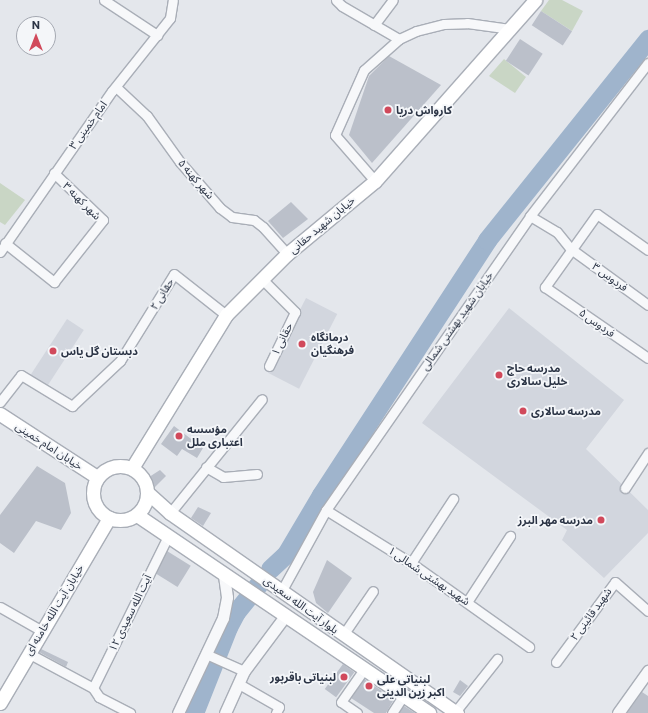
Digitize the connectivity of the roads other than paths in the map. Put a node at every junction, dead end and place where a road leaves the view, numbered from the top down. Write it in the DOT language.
graph roads {
  1 [pos="104,0"];
  2 [pos="173,0"];
  3 [pos="336,0"];
  4 [pos="393,0"];
  5 [pos="535,0"];
  6 [pos="374,25"];
  7 [pos="510,29"];
  8 [pos="157,35"];
  9 [pos="400,38"];
  10 [pos="648,63"];
  11 [pos="116,87"];
  12 [pos="54,173"];
  13 [pos="375,181"];
  14 [pos="530,216"];
  15 [pos="5,243"];
  16 [pos="571,249"];
  17 [pos="648,250"];
  18 [pos="0,252"];
  19 [pos="287,254"];
  20 [pos="262,279"];
  21 [pos="648,305"];
  22 [pos="226,315"];
  23 [pos="648,358"];
  24 [pos="269,366"];
  25 [pos="262,399"];
  26 [pos="0,402"];
  27 [pos="0,414"];
  28 [pos="648,453"];
  29 [pos="206,467"];
  30 [pos="132,468"];
  31 [pos="257,474"];
  32 [pos="97,477"];
  33 [pos="625,488"];
  34 [pos="148,494"];
  35 [pos="453,499"];
  36 [pos="326,510"];
  37 [pos="170,513"];
  38 [pos="137,515"];
  39 [pos="109,518"];
  40 [pos="510,536"];
  41 [pos="167,538"];
  42 [pos="411,563"];
  43 [pos="224,576"];
  44 [pos="282,590"];
  45 [pos="373,590"];
  46 [pos="467,602"];
  47 [pos="0,607"];
  48 [pos="648,611"];
  49 [pos="285,616"];
  50 [pos="42,631"];
  51 [pos="343,636"];
  52 [pos="529,646"];
  53 [pos="28,653"];
  54 [pos="206,654"];
  55 [pos="497,659"];
  56 [pos="556,662"];
  57 [pos="363,670"];
  58 [pos="648,670"];
  59 [pos="244,671"];
  60 [pos="239,684"];
  61 [pos="93,688"];
  62 [pos="403,696"];
  63 [pos="0,703"];
  64 [pos="109,709"];
  65 [pos="456,712"];
  66 [pos="130,713"];
  67 [pos="178,713"];
  68 [pos="225,713"];
  69 [pos="276,713"];
  70 [pos="357,713"];
  71 [pos="392,713"];
  72 [pos="429,713"];
  73 [pos="618,713"];
  1 -- 8 [label="street"];
  2 -- 8 [label="street, امام خمینی ۳"];
  3 -- 6 [label="street"];
  4 -- 6 [label="street"];
  5 -- 7 [label="main road, خیابان شهید حقانی"];
  6 -- 9 [label="street"];
  7 -- 9 [label="street"];
  7 -- 13 [label="main road, خیابان شهید حقانی"];
  8 -- 11 [label="street, امام خمینی ۳"];
  9 -- 13 [label="street"];
  10 -- 14 [label="street, خیابان شهید بهشتی شمالی"];
  11 -- 12 [label="street, امام خمینی ۳"];
  11 -- 19 [label="street, شهر کهنه ۵"];
  12 -- 15 [label="street, امام خمینی ۳"];
  12 -- 15 [label="street, شهر کهنه ۳"];
  13 -- 19 [label="main road, خیابان شهید حقانی"];
  14 -- 16 [label="street, فردوس ۳"];
  14 -- 36 [label="street, خیابان شهید بهشتی شمالی"];
  15 -- 18 [label="street, امام خمینی ۳"];
  16 -- 17 [label="street"];
  16 -- 21 [label="street, فردوس ۳"];
  16 -- 23 [label="street, فردوس ۵"];
  19 -- 20 [label="main road, خیابان شهید حقانی"];
  20 -- 22 [label="main road, خیابان شهید حقانی"];
  20 -- 24 [label="street, حقانی ۱"];
  22 -- 26 [label="street, حقانی ۲"];
  22 -- 30 [label="main road, خیابان شهید حقانی"];
  25 -- 29 [label="street"];
  27 -- 32 [label="main road, خیابان امام خمینی"];
  28 -- 33 [label="street"];
  29 -- 31 [label="street"];
  29 -- 37 [label="street"];
  30 -- 32 [label="main road"];
  30 -- 34 [label="main road"];
  32 -- 39 [label="main road"];
  34 -- 37 [label="main road, بلوار آیت الله سعیدی"];
  34 -- 38 [label="main road"];
  35 -- 42 [label="street"];
  36 -- 42 [label="street, شهید بهشتی شمالی ۱"];
  36 -- 44 [label="street, خیابان شهید بهشتی شمالی"];
  37 -- 44 [label="main road, بلوار آیت الله سعیدی"];
  38 -- 39 [label="main road"];
  38 -- 41 [label="main road, بلوار آیت الله سعیدی"];
  39 -- 50 [label="main road, خیابان آیت الله خامنه ای"];
  40 -- 46 [label="street"];
  41 -- 43 [label="main road, بلوار آیت الله سعیدی"];
  41 -- 61 [label="street, آیت الله سعیدی ۱۲"];
  42 -- 46 [label="street, شهید بهشتی شمالی ۱"];
  43 -- 49 [label="main road, بلوار آیت الله سعیدی"];
  43 -- 54 [label="street"];
  44 -- 51 [label="main road, بلوار آیت الله سعیدی"];
  45 -- 51 [label="street"];
  46 -- 52 [label="street, شهید بهشتی شمالی ۱"];
  47 -- 50 [label="street"];
  48 -- 56 [label="street, شهید قائینی ۲"];
  49 -- 57 [label="main road, بلوار آیت الله سعیدی"];
  49 -- 59 [label="street"];
  50 -- 53 [label="main road, خیابان آیت الله خامنه ای"];
  51 -- 65 [label="main road, بلوار آیت الله سعیدی"];
  53 -- 61 [label="street"];
  53 -- 63 [label="main road, خیابان آیت الله خامنه ای"];
  54 -- 59 [label="street"];
  54 -- 67 [label="street"];
  55 -- 65 [label="street"];
  57 -- 62 [label="main road, بلوار آیت الله سعیدی"];
  57 -- 70 [label="street"];
  58 -- 73 [label="street"];
  59 -- 60 [label="street"];
  60 -- 68 [label="street"];
  60 -- 69 [label="street"];
  61 -- 64 [label="street"];
  62 -- 71 [label="street"];
  62 -- 72 [label="main road, بلوار آیت الله سعیدی"];
  64 -- 66 [label="street"];
}
